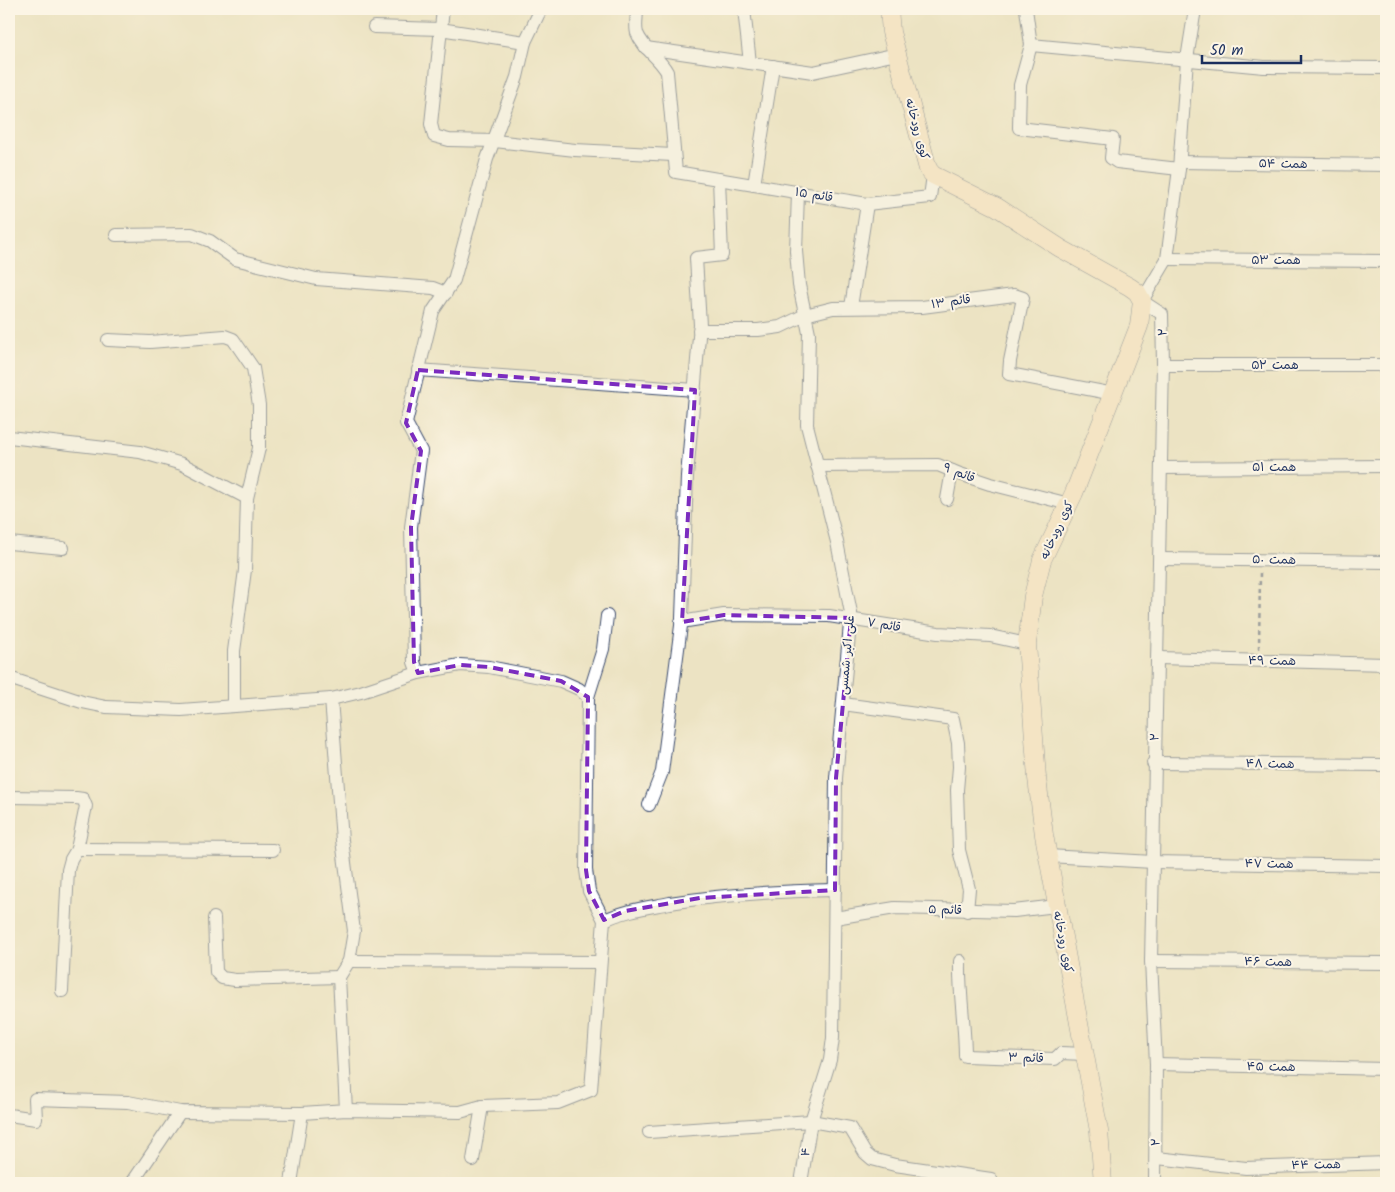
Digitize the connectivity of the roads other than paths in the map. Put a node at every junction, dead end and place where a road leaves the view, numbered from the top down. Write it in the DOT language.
graph roads {
  1 [pos="443,9"];
  2 [pos="541,9"];
  3 [pos="637,9"];
  4 [pos="744,9"];
  5 [pos="889,9"];
  6 [pos="1026,9"];
  7 [pos="1195,9"];
  8 [pos="374,27"];
  9 [pos="440,30"];
  10 [pos="525,42"];
  11 [pos="1032,46"];
  12 [pos="646,48"];
  13 [pos="897,54"];
  14 [pos="1187,59"];
  15 [pos="750,63"];
  16 [pos="773,66"];
  17 [pos="1386,68"];
  18 [pos="494,141"];
  19 [pos="673,155"];
  20 [pos="1180,165"];
  21 [pos="1386,165"];
  22 [pos="933,175"];
  23 [pos="719,179"];
  24 [pos="754,185"];
  25 [pos="798,192"];
  26 [pos="867,204"];
  27 [pos="116,235"];
  28 [pos="1167,260"];
  29 [pos="1386,261"];
  30 [pos="446,293"];
  31 [pos="1142,301"];
  32 [pos="851,307"];
  33 [pos="805,315"];
  34 [pos="700,330"];
  35 [pos="108,340"];
  36 [pos="1163,365"];
  37 [pos="1386,365"];
  38 [pos="418,370"];
  39 [pos="695,390"];
  40 [pos="1114,394"];
  41 [pos="9,438"];
  42 [pos="817,466"];
  43 [pos="1386,466"];
  44 [pos="1161,468"];
  45 [pos="952,471"];
  46 [pos="247,498"];
  47 [pos="947,499"];
  48 [pos="1069,504"];
  49 [pos="9,543"];
  50 [pos="63,548"];
  51 [pos="1161,559"];
  52 [pos="1386,562"];
  53 [pos="607,616"];
  54 [pos="850,618"];
  55 [pos="681,622"];
  56 [pos="1027,644"];
  57 [pos="1158,658"];
  58 [pos="1386,664"];
  59 [pos="418,673"];
  60 [pos="9,678"];
  61 [pos="588,697"];
  62 [pos="331,699"];
  63 [pos="843,704"];
  64 [pos="234,706"];
  65 [pos="1153,763"];
  66 [pos="1386,766"];
  67 [pos="9,797"];
  68 [pos="649,805"];
  69 [pos="77,849"];
  70 [pos="273,850"];
  71 [pos="1048,856"];
  72 [pos="1152,862"];
  73 [pos="1386,866"];
  74 [pos="836,890"];
  75 [pos="1056,906"];
  76 [pos="967,911"];
  77 [pos="214,918"];
  78 [pos="835,918"];
  79 [pos="604,920"];
  80 [pos="348,961"];
  81 [pos="960,961"];
  82 [pos="1151,961"];
  83 [pos="600,962"];
  84 [pos="1386,963"];
  85 [pos="339,977"];
  86 [pos="62,991"];
  87 [pos="1085,1054"];
  88 [pos="1156,1064"];
  89 [pos="1386,1069"];
  90 [pos="482,1106"];
  91 [pos="346,1110"];
  92 [pos="180,1112"];
  93 [pos="302,1114"];
  94 [pos="9,1116"];
  95 [pos="811,1120"];
  96 [pos="648,1132"];
  97 [pos="1157,1158"];
  98 [pos="473,1160"];
  99 [pos="1386,1163"];
  100 [pos="132,1183"];
  101 [pos="292,1183"];
  102 [pos="801,1183"];
  103 [pos="991,1183"];
  104 [pos="1103,1183"];
  105 [pos="1155,1183"];
  1 -- 9 [label="street"];
  2 -- 10 [label="street"];
  3 -- 12 [label="street"];
  4 -- 15 [label="street"];
  5 -- 13 [label="street, کوی رودخانه"];
  6 -- 11 [label="street"];
  7 -- 14 [label="street"];
  8 -- 9 [label="street"];
  9 -- 10 [label="street"];
  9 -- 18 [label="street"];
  10 -- 18 [label="street"];
  11 -- 14 [label="street"];
  11 -- 20 [label="street, همت ۵۴"];
  12 -- 15 [label="street"];
  12 -- 19 [label="street"];
  13 -- 16 [label="street"];
  13 -- 22 [label="street, کوی رودخانه"];
  14 -- 17 [label="street"];
  14 -- 20 [label="street"];
  15 -- 16 [label="street"];
  16 -- 24 [label="street"];
  18 -- 19 [label="street"];
  18 -- 30 [label="street"];
  19 -- 23 [label="street, قائم ۱۵"];
  20 -- 21 [label="street, همت ۵۴"];
  20 -- 28 [label="street"];
  22 -- 26 [label="street, قائم ۱۵"];
  22 -- 31 [label="street, کوی رودخانه"];
  23 -- 24 [label="street, قائم ۱۵"];
  23 -- 34 [label="street"];
  24 -- 25 [label="street, قائم ۱۵"];
  25 -- 26 [label="street, قائم ۱۵"];
  25 -- 33 [label="street, علی اکبر شمسی"];
  26 -- 32 [label="street"];
  27 -- 30 [label="street"];
  28 -- 29 [label="street, همت ۵۳"];
  28 -- 31 [label="street"];
  30 -- 38 [label="street"];
  31 -- 36 [label="street, ۲"];
  31 -- 40 [label="street, کوی رودخانه"];
  32 -- 33 [label="street, قائم ۱۳"];
  32 -- 40 [label="street, قائم ۱۳"];
  33 -- 34 [label="street, قائم ۱۳"];
  33 -- 42 [label="street, علی اکبر شمسی"];
  34 -- 39 [label="street"];
  35 -- 46 [label="street"];
  36 -- 37 [label="street, همت ۵۲"];
  36 -- 44 [label="street, ۲"];
  38 -- 39 [label="street"];
  38 -- 59 [label="street"];
  39 -- 55 [label="street"];
  40 -- 48 [label="street, کوی رودخانه"];
  41 -- 46 [label="street"];
  42 -- 45 [label="street, قائم ۹"];
  42 -- 54 [label="street, علی اکبر شمسی"];
  43 -- 44 [label="street, همت ۵۱"];
  44 -- 51 [label="street, ۲"];
  45 -- 47 [label="street"];
  45 -- 48 [label="street, قائم ۹"];
  46 -- 64 [label="street"];
  48 -- 56 [label="street, کوی رودخانه"];
  49 -- 50 [label="street"];
  51 -- 52 [label="street, همت ۵۰"];
  51 -- 57 [label="street, ۲"];
  53 -- 61 [label="street"];
  54 -- 55 [label="street, قائم ۷"];
  54 -- 56 [label="street, قائم ۷"];
  54 -- 63 [label="street, علی اکبر شمسی"];
  55 -- 68 [label="street"];
  56 -- 71 [label="street, کوی رودخانه"];
  57 -- 58 [label="street, همت ۴۹"];
  57 -- 65 [label="street, ۲"];
  59 -- 61 [label="street"];
  59 -- 62 [label="street"];
  60 -- 64 [label="street"];
  61 -- 79 [label="street"];
  62 -- 64 [label="street"];
  62 -- 80 [label="street"];
  63 -- 74 [label="street, علی اکبر شمسی"];
  63 -- 76 [label="street"];
  65 -- 66 [label="street, همت ۴۸"];
  65 -- 72 [label="street, ۲"];
  67 -- 69 [label="street"];
  69 -- 70 [label="street"];
  69 -- 86 [label="street"];
  71 -- 72 [label="street, همت ۴۷"];
  71 -- 75 [label="street, کوی رودخانه"];
  72 -- 73 [label="street, همت ۴۷"];
  72 -- 82 [label="street, ۲"];
  74 -- 78 [label="street, علی اکبر شمسی"];
  74 -- 79 [label="street"];
  75 -- 76 [label="street, قائم ۵"];
  75 -- 87 [label="street, کوی رودخانه"];
  76 -- 78 [label="street, قائم ۵"];
  77 -- 85 [label="street"];
  78 -- 95 [label="street, علی اکبر شمسی"];
  79 -- 83 [label="street"];
  80 -- 83 [label="street"];
  80 -- 85 [label="street"];
  81 -- 87 [label="street, قائم ۳"];
  82 -- 84 [label="street, همت ۴۶"];
  82 -- 88 [label="street, ۲"];
  83 -- 90 [label="street"];
  85 -- 91 [label="street"];
  87 -- 104 [label="street, کوی رودخانه"];
  88 -- 89 [label="street, همت ۴۵"];
  88 -- 97 [label="street, ۲"];
  90 -- 91 [label="street"];
  90 -- 98 [label="street"];
  91 -- 93 [label="street"];
  92 -- 93 [label="street"];
  92 -- 94 [label="street"];
  92 -- 100 [label="street"];
  93 -- 101 [label="street"];
  95 -- 96 [label="street"];
  95 -- 102 [label="street, ۴"];
  95 -- 103 [label="street"];
  97 -- 99 [label="street, همت ۴۴"];
  97 -- 105 [label="street, ۲"];
}
